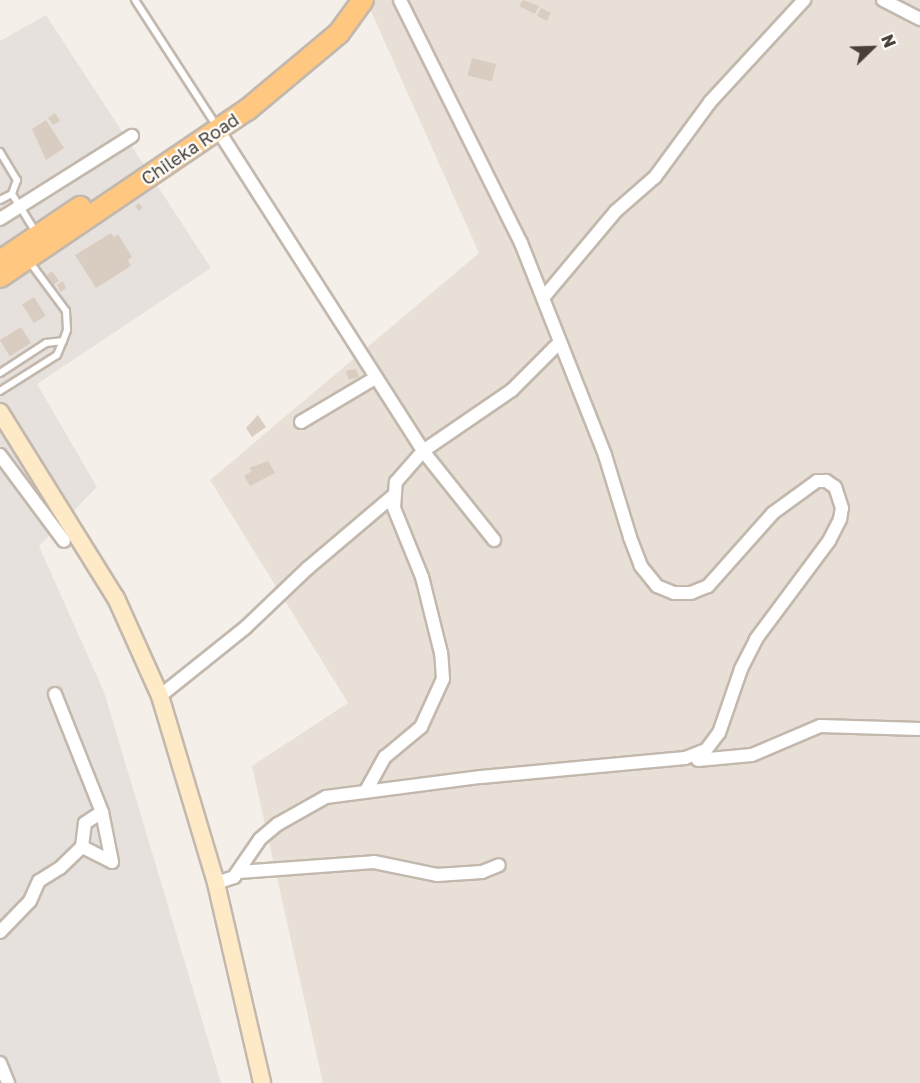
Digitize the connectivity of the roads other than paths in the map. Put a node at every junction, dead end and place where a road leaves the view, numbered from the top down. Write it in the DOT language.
graph roads {
  1 [pos="135,0"];
  2 [pos="349,0"];
  3 [pos="363,0"];
  4 [pos="400,0"];
  5 [pos="804,0"];
  6 [pos="883,0"];
  7 [pos="920,19"];
  8 [pos="215,125"];
  9 [pos="132,136"];
  10 [pos="0,152"];
  11 [pos="12,194"];
  12 [pos="0,200"];
  13 [pos="20,207"];
  14 [pos="0,219"];
  15 [pos="37,235"];
  16 [pos="27,258"];
  17 [pos="0,261"];
  18 [pos="0,277"];
  19 [pos="543,298"];
  20 [pos="63,341"];
  21 [pos="559,343"];
  22 [pos="0,373"];
  23 [pos="375,378"];
  24 [pos="0,391"];
  25 [pos="0,412"];
  26 [pos="302,422"];
  27 [pos="423,451"];
  28 [pos="0,455"];
  29 [pos="393,496"];
  30 [pos="494,540"];
  31 [pos="64,541"];
  32 [pos="56,694"];
  33 [pos="160,696"];
  34 [pos="920,729"];
  35 [pos="685,758"];
  36 [pos="367,789"];
  37 [pos="102,812"];
  38 [pos="82,847"];
  39 [pos="499,865"];
  40 [pos="239,872"];
  41 [pos="216,883"];
  42 [pos="0,933"];
  43 [pos="0,1063"];
  44 [pos="8,1083"];
  45 [pos="262,1083"];
  1 -- 8 [label="lane"];
  2 -- 8 [label="highway"];
  3 -- 8 [label="highway, Chileka Road"];
  4 -- 19 [label="street"];
  5 -- 19 [label="street"];
  6 -- 7 [label="street"];
  8 -- 15 [label="highway, Chileka Road"];
  8 -- 16 [label="highway, Chileka Road"];
  8 -- 23 [label="street"];
  9 -- 13 [label="street"];
  10 -- 11 [label="lane"];
  11 -- 12 [label="lane"];
  11 -- 13 [label="lane"];
  13 -- 14 [label="street"];
  13 -- 15 [label="lane"];
  15 -- 17 [label="highway, Chileka Road"];
  16 -- 18 [label="highway, Chileka Road"];
  16 -- 20 [label="lane"];
  19 -- 21 [label="street"];
  20 -- 22 [label="lane"];
  20 -- 24 [label="lane"];
  21 -- 27 [label="street"];
  21 -- 35 [label="street"];
  23 -- 26 [label="street"];
  23 -- 27 [label="street"];
  25 -- 33 [label="main road"];
  27 -- 29 [label="street"];
  27 -- 30 [label="street"];
  28 -- 31 [label="street"];
  29 -- 33 [label="street"];
  29 -- 36 [label="street"];
  32 -- 37 [label="street"];
  33 -- 41 [label="main road"];
  34 -- 35 [label="street"];
  35 -- 36 [label="street"];
  36 -- 40 [label="street"];
  37 -- 38 [label="street"];
  37 -- 38 [label="street"];
  38 -- 42 [label="street"];
  39 -- 40 [label="street"];
  40 -- 41 [label="street"];
  41 -- 45 [label="main road"];
  43 -- 44 [label="street"];
}
